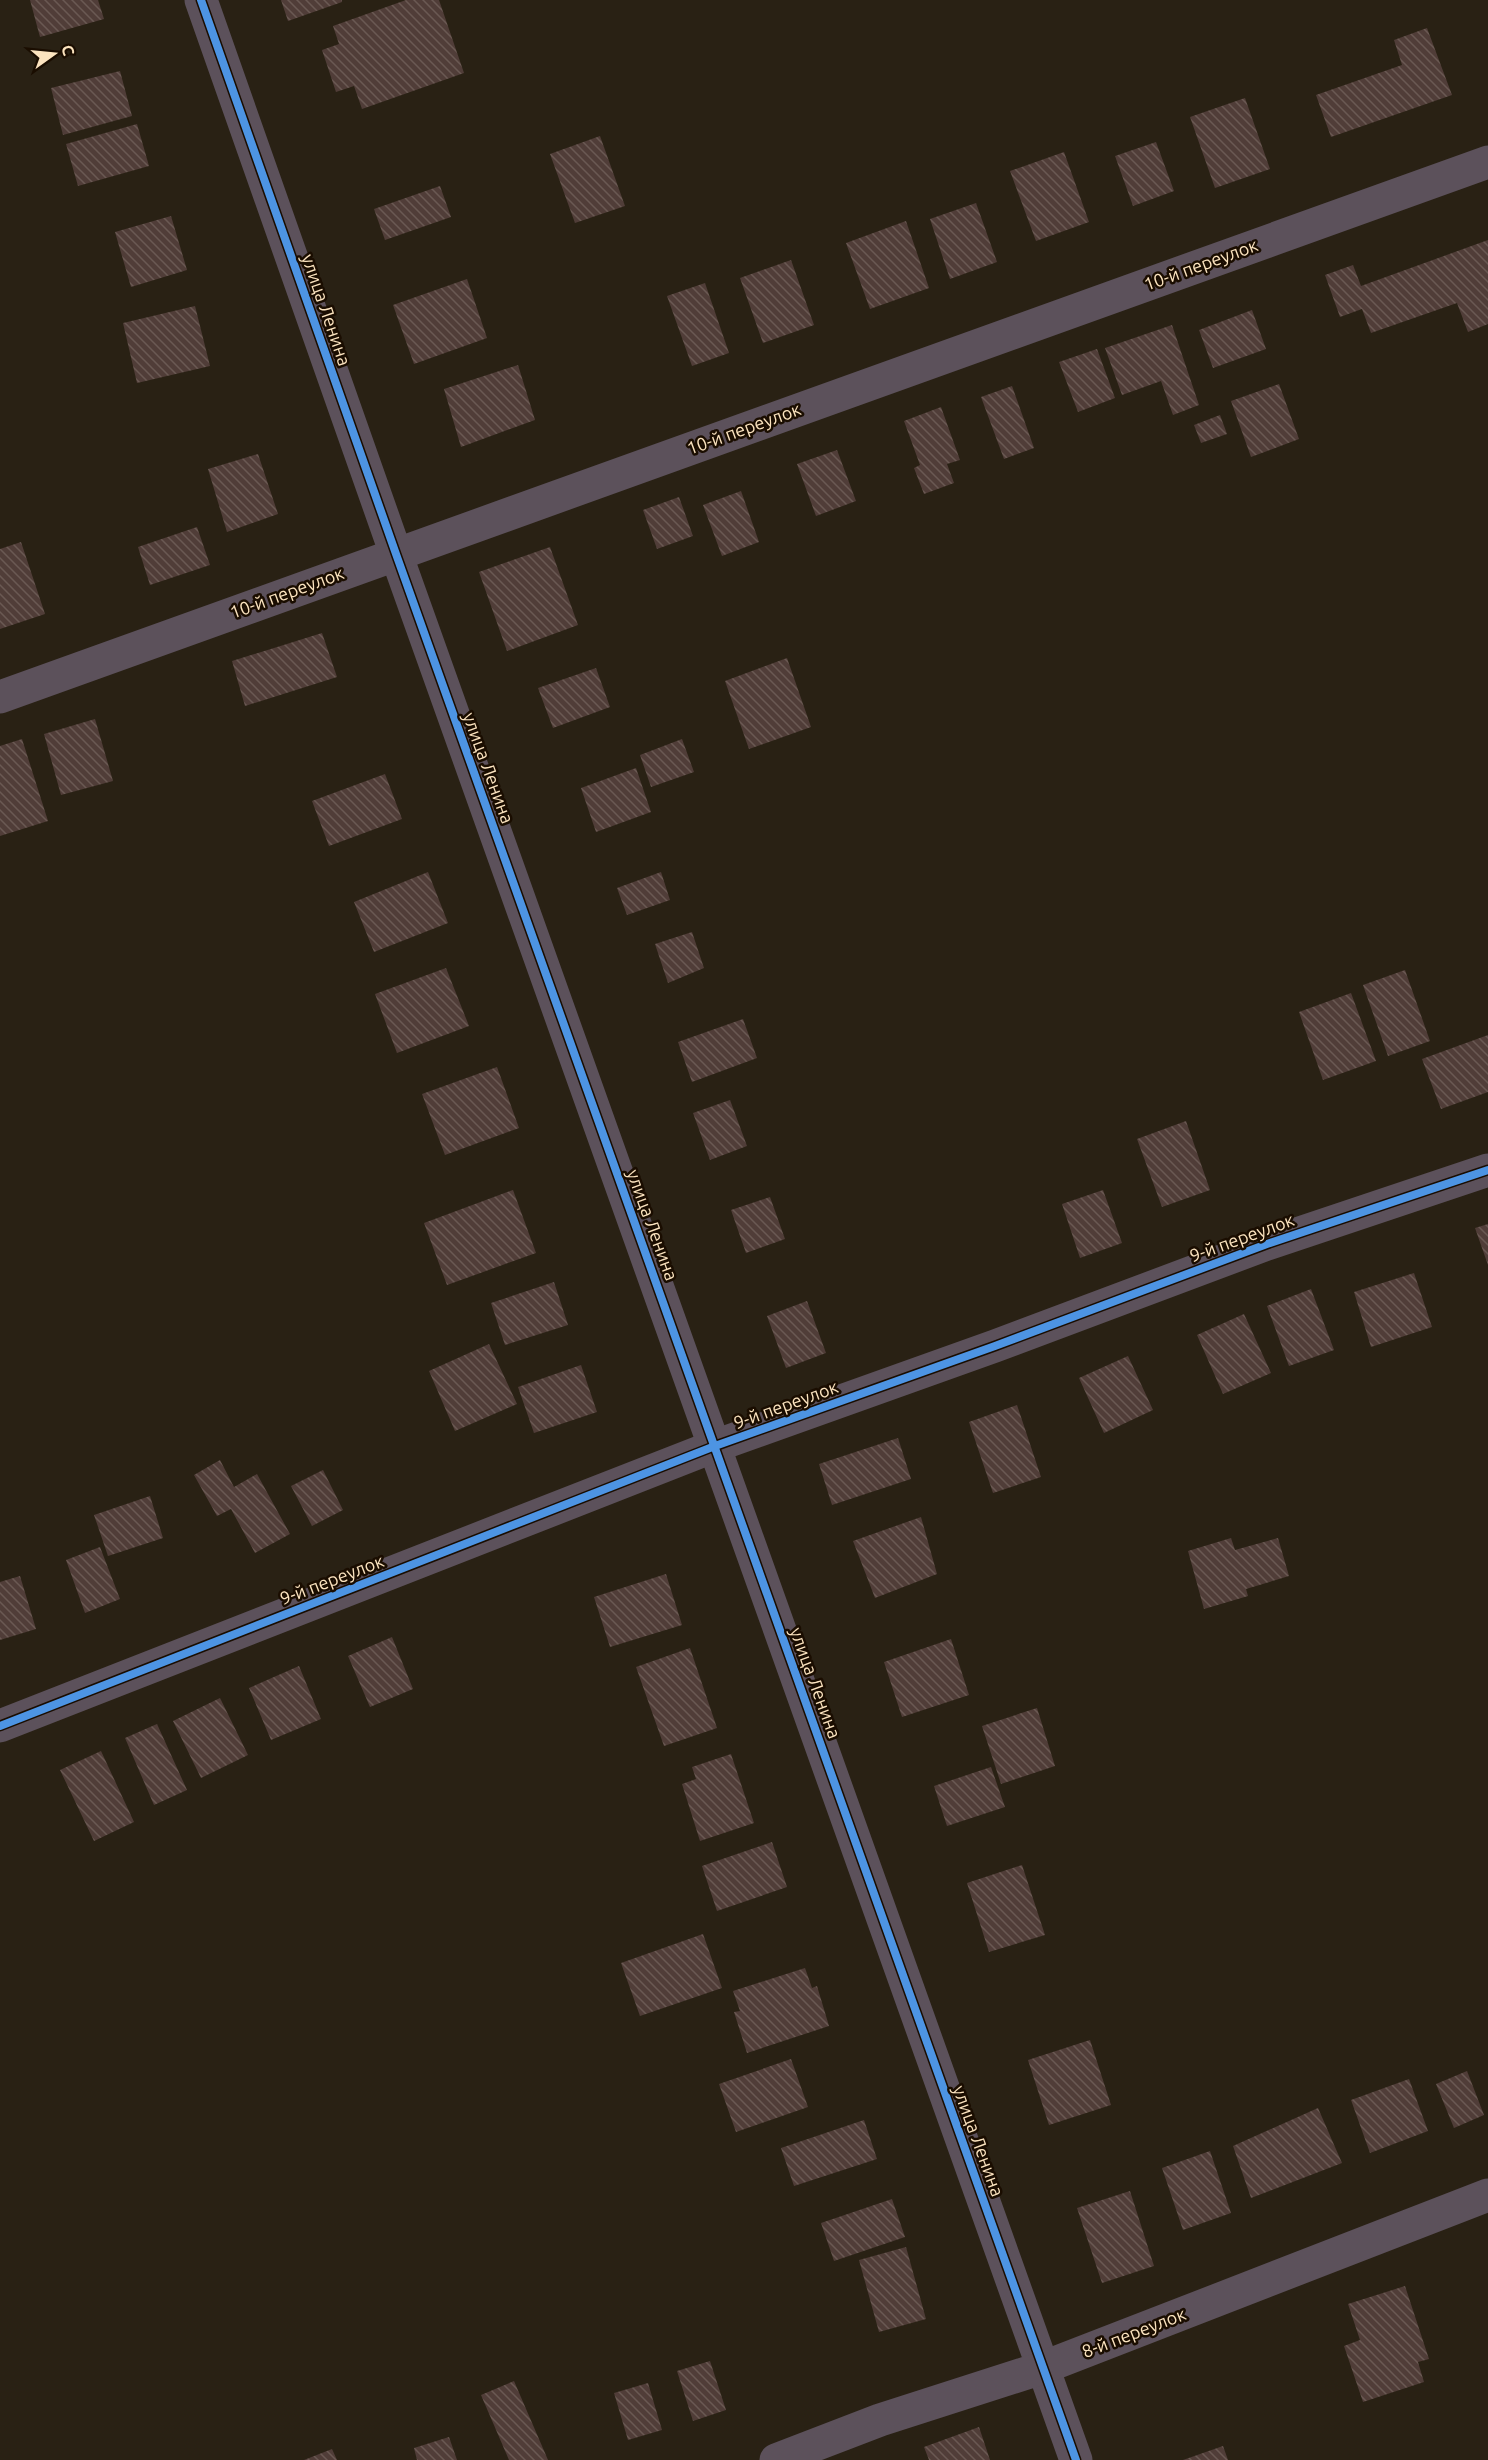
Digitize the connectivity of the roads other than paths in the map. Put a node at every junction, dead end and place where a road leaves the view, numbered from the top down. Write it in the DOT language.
graph roads {
  1 [pos="201,0"];
  2 [pos="1488,162"];
  3 [pos="396,554"];
  4 [pos="0,697"];
  5 [pos="1488,1170"];
  6 [pos="715,1446"];
  7 [pos="0,1726"];
  8 [pos="1488,2194"];
  9 [pos="1042,2368"];
  10 [pos="776,2460"];
  11 [pos="1076,2460"];
  1 -- 3 [label="street, улица Ленина"];
  2 -- 3 [label="street, 10-й переулок"];
  3 -- 4 [label="street, 10-й переулок"];
  3 -- 6 [label="street, улица Ленина"];
  5 -- 6 [label="street, 9-й переулок"];
  6 -- 7 [label="street, 9-й переулок"];
  6 -- 9 [label="street, улица Ленина"];
  8 -- 9 [label="street, 8-й переулок"];
  9 -- 10 [label="street, 8-й переулок"];
  9 -- 11 [label="street, улица Ленина"];
}
